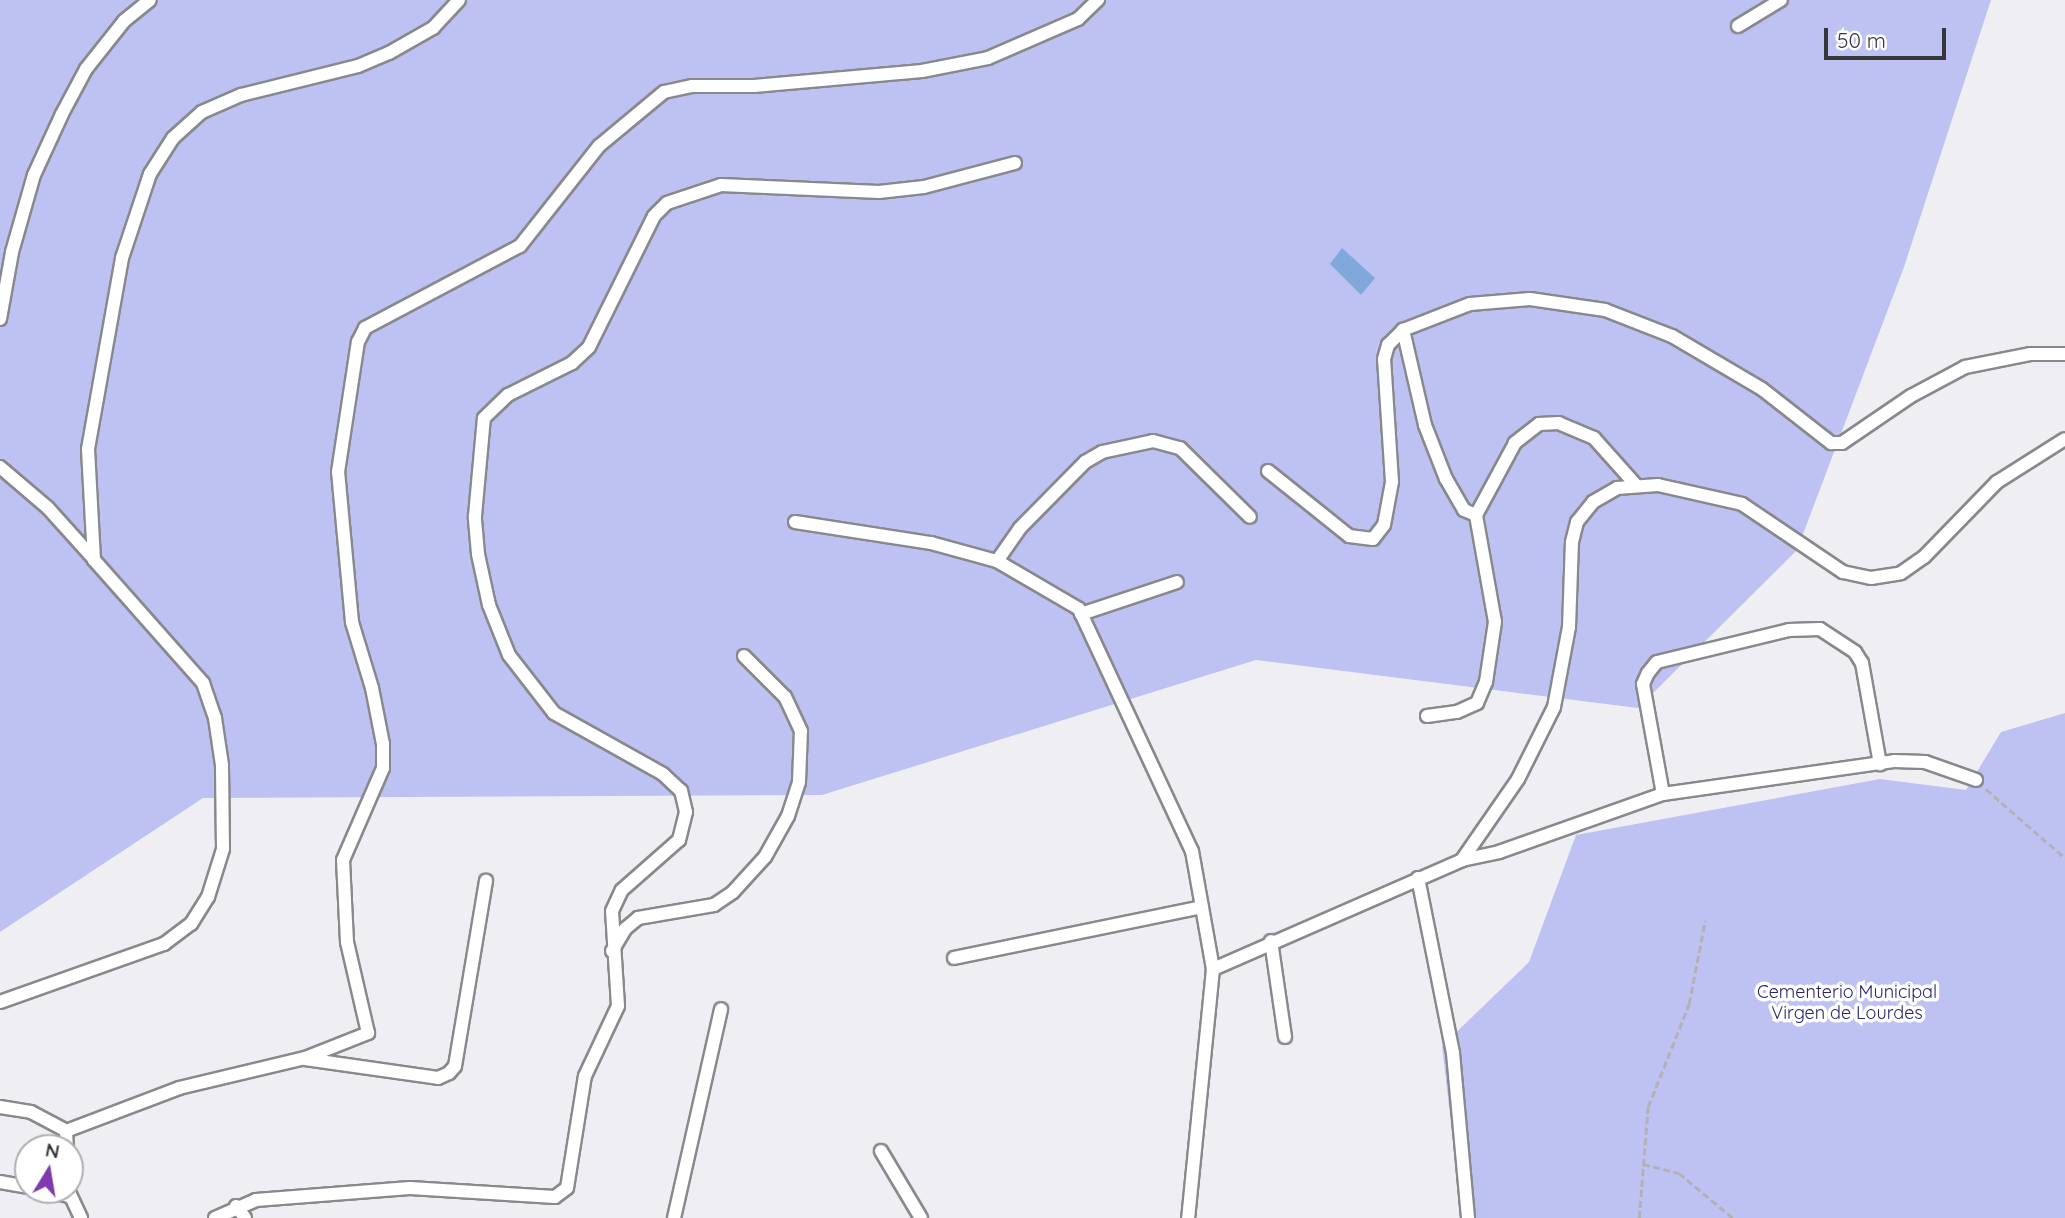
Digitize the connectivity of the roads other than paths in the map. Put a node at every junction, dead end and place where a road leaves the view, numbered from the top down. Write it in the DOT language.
graph roads {
  1 [pos="150,0"];
  2 [pos="458,0"];
  3 [pos="1098,0"];
  4 [pos="1781,0"];
  5 [pos="1738,26"];
  6 [pos="1015,163"];
  7 [pos="0,319"];
  8 [pos="1403,330"];
  9 [pos="2065,354"];
  10 [pos="2065,439"];
  11 [pos="0,467"];
  12 [pos="1268,471"];
  13 [pos="1635,484"];
  14 [pos="1476,515"];
  15 [pos="1250,517"];
  16 [pos="794,522"];
  17 [pos="94,560"];
  18 [pos="997,561"];
  19 [pos="1177,582"];
  20 [pos="1081,614"];
  21 [pos="744,656"];
  22 [pos="1427,716"];
  23 [pos="1880,764"];
  24 [pos="1976,780"];
  25 [pos="1663,794"];
  26 [pos="1462,860"];
  27 [pos="1418,877"];
  28 [pos="486,881"];
  29 [pos="1202,907"];
  30 [pos="1271,941"];
  31 [pos="611,951"];
  32 [pos="954,958"];
  33 [pos="1213,970"];
  34 [pos="0,1002"];
  35 [pos="721,1009"];
  36 [pos="1285,1037"];
  37 [pos="305,1058"];
  38 [pos="0,1107"];
  39 [pos="66,1131"];
  40 [pos="66,1134"];
  41 [pos="881,1151"];
  42 [pos="236,1206"];
  43 [pos="215,1218"];
  44 [pos="245,1218"];
  45 [pos="674,1218"];
  46 [pos="921,1218"];
  47 [pos="1188,1218"];
  48 [pos="1468,1218"];
  1 -- 7 [label="street"];
  2 -- 17 [label="street"];
  3 -- 37 [label="street"];
  4 -- 5 [label="street"];
  6 -- 31 [label="street"];
  8 -- 9 [label="street"];
  8 -- 12 [label="street"];
  8 -- 14 [label="street"];
  10 -- 13 [label="street"];
  11 -- 17 [label="street"];
  13 -- 14 [label="street"];
  13 -- 26 [label="street"];
  14 -- 22 [label="street"];
  15 -- 18 [label="street"];
  16 -- 18 [label="street"];
  17 -- 34 [label="street"];
  18 -- 20 [label="street"];
  19 -- 20 [label="street"];
  20 -- 29 [label="street"];
  21 -- 31 [label="street"];
  23 -- 24 [label="street"];
  23 -- 25 [label="street"];
  23 -- 25 [label="street"];
  25 -- 26 [label="street"];
  26 -- 27 [label="street"];
  27 -- 30 [label="street"];
  27 -- 48 [label="street"];
  28 -- 37 [label="street"];
  29 -- 32 [label="street"];
  29 -- 33 [label="street"];
  30 -- 33 [label="street"];
  30 -- 36 [label="street"];
  31 -- 42 [label="street"];
  33 -- 47 [label="street"];
  35 -- 45 [label="street"];
  37 -- 39 [label="street"];
  38 -- 39 [label="street"];
  39 -- 40 [label="street"];
  41 -- 46 [label="street"];
  42 -- 43 [label="street"];
  42 -- 44 [label="street"];
}
